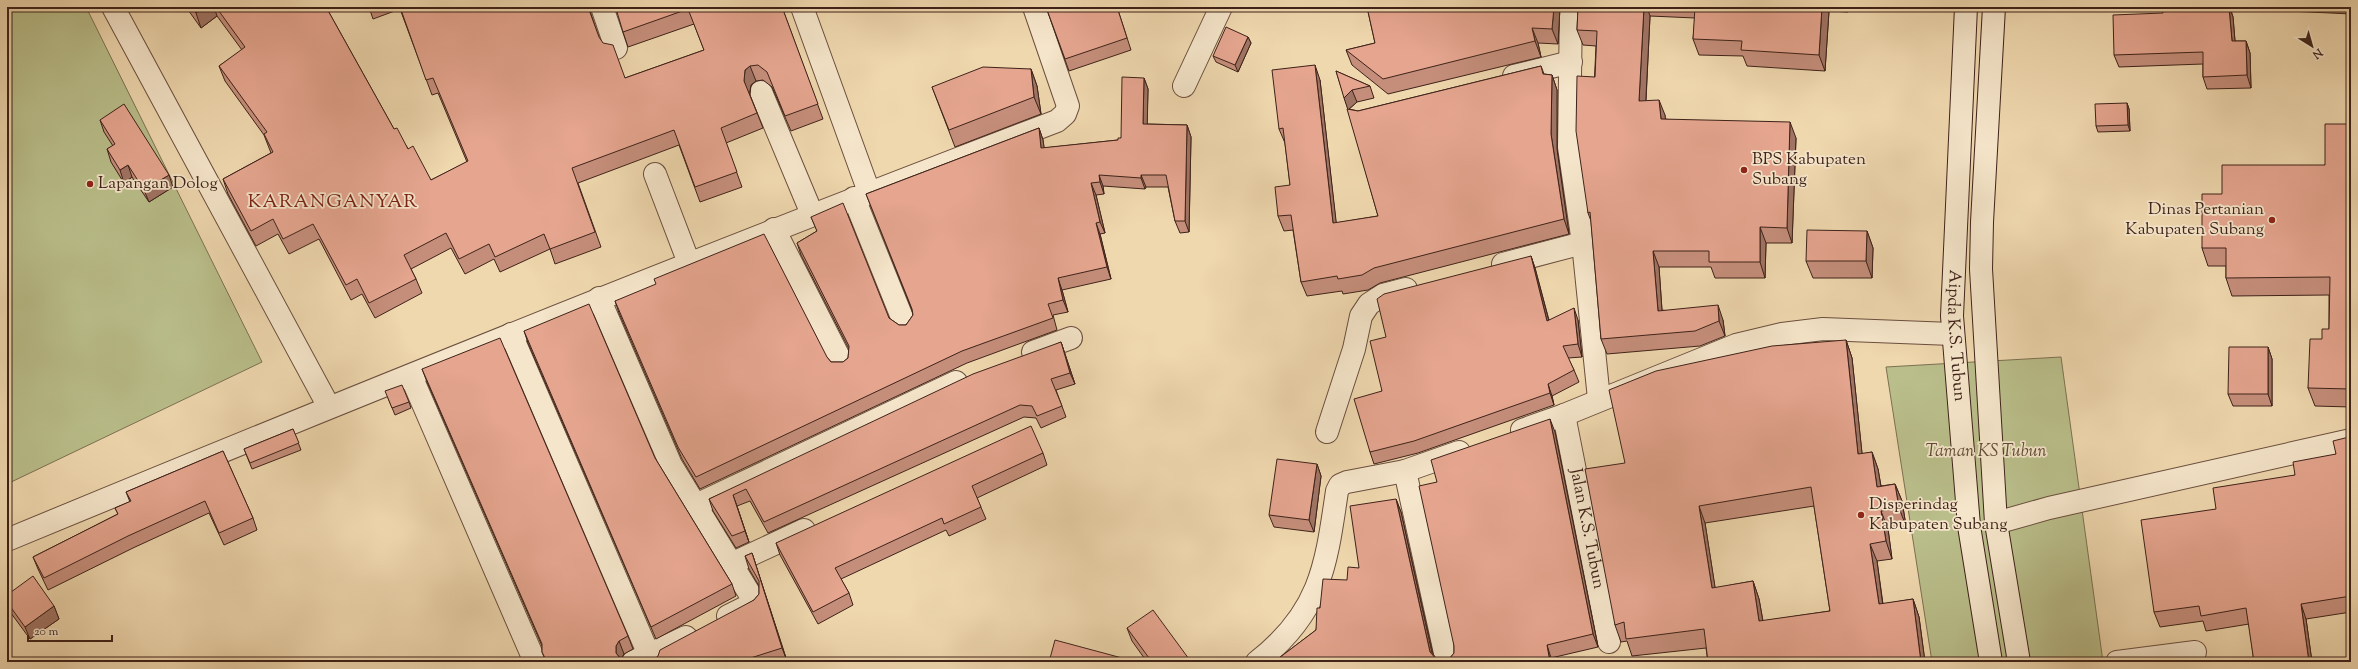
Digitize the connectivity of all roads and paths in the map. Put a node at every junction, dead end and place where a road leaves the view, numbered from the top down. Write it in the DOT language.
graph roads {
  1 [pos="114,7"];
  2 [pos="602,7"];
  3 [pos="802,7"];
  4 [pos="1034,7"];
  5 [pos="1221,7"];
  6 [pos="1571,7"];
  7 [pos="1966,7"];
  8 [pos="1994,7"];
  9 [pos="616,48"];
  10 [pos="1571,62"];
  11 [pos="1496,81"];
  12 [pos="1184,86"];
  13 [pos="761,92"];
  14 [pos="655,174"];
  15 [pos="862,195"];
  16 [pos="812,214"];
  17 [pos="774,229"];
  18 [pos="1583,243"];
  19 [pos="689,263"];
  20 [pos="1483,269"];
  21 [pos="1429,283"];
  22 [pos="599,298"];
  23 [pos="905,325"];
  24 [pos="511,334"];
  25 [pos="1952,334"];
  26 [pos="1071,338"];
  27 [pos="1015,359"];
  28 [pos="842,364"];
  29 [pos="972,374"];
  30 [pos="411,376"];
  31 [pos="1599,399"];
  32 [pos="329,407"];
  33 [pos="1564,415"];
  34 [pos="1327,432"];
  35 [pos="1503,436"];
  36 [pos="2351,440"];
  37 [pos="1481,444"];
  38 [pos="1405,471"];
  39 [pos="696,505"];
  40 [pos="826,521"];
  41 [pos="1996,523"];
  42 [pos="7,540"];
  43 [pos="731,564"];
  44 [pos="1609,642"];
  45 [pos="2195,652"];
  46 [pos="645,660"];
  47 [pos="535,662"];
  48 [pos="1257,662"];
  49 [pos="1447,662"];
  50 [pos="1991,662"];
  51 [pos="2019,662"];
  52 [pos="2117,662"];
  1 -- 32 [label="street"];
  2 -- 9 [label="street"];
  3 -- 15 [label="street"];
  4 -- 15 [label="street"];
  5 -- 12 [label="street"];
  6 -- 10 [label="street"];
  7 -- 25 [label="street, Aipda K.S. Tubun"];
  8 -- 41 [label="street, Aipda K.S. Tubun"];
  10 -- 11 [label="street"];
  10 -- 18 [label="street"];
  13 -- 16 [label="street"];
  14 -- 19 [label="street"];
  15 -- 16 [label="street"];
  15 -- 23 [label="street"];
  16 -- 17 [label="street"];
  17 -- 19 [label="street"];
  17 -- 28 [label="street"];
  18 -- 20 [label="street"];
  18 -- 31 [label="street"];
  19 -- 22 [label="street"];
  21 -- 34 [label="street"];
  22 -- 24 [label="street"];
  22 -- 39 [label="street"];
  24 -- 30 [label="street"];
  24 -- 46 [label="street"];
  25 -- 31 [label="street"];
  25 -- 50 [label="street, Aipda K.S. Tubun"];
  26 -- 27 [label="street"];
  29 -- 39 [label="street"];
  30 -- 32 [label="street"];
  30 -- 47 [label="street"];
  31 -- 33 [label="street"];
  32 -- 42 [label="street"];
  33 -- 35 [label="street"];
  33 -- 44 [label="street, Jalan K.S. Tubun"];
  36 -- 41 [label="street"];
  37 -- 38 [label="street"];
  38 -- 48 [label="street"];
  38 -- 49 [label="street"];
  39 -- 43 [label="street"];
  40 -- 43 [label="street"];
  41 -- 51 [label="street, Aipda K.S. Tubun"];
  43 -- 46 [label="street"];
  45 -- 52 [label="street"];
}
